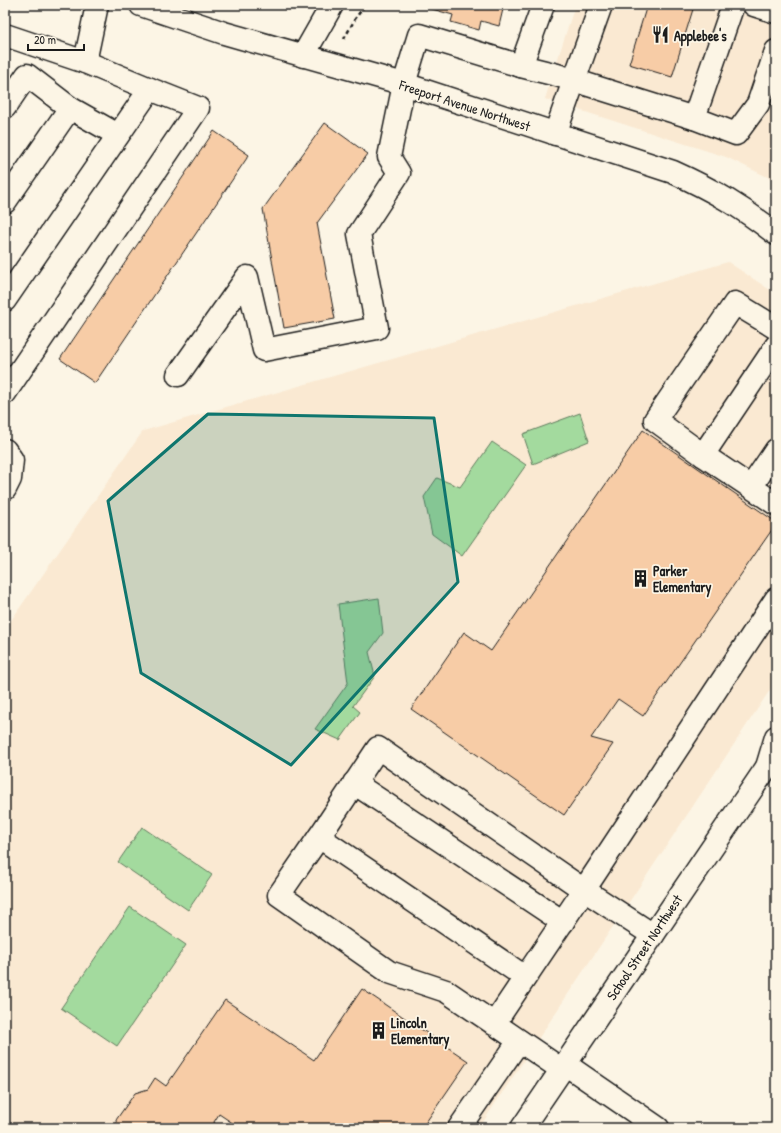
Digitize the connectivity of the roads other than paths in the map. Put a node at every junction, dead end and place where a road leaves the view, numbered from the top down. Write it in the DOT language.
graph roads {
  1 [pos="97,5"];
  2 [pos="141,5"];
  3 [pos="332,5"];
  4 [pos="544,5"];
  5 [pos="600,5"];
  6 [pos="733,5"];
  7 [pos="754,5"];
  8 [pos="776,12"];
  9 [pos="5,35"];
  10 [pos="37,46"];
  11 [pos="776,51"];
  12 [pos="303,56"];
  13 [pos="85,62"];
  14 [pos="521,66"];
  15 [pos="27,76"];
  16 [pos="574,80"];
  17 [pos="404,84"];
  18 [pos="150,89"];
  19 [pos="767,106"];
  20 [pos="5,107"];
  21 [pos="70,108"];
  22 [pos="694,118"];
  23 [pos="555,134"];
  24 [pos="118,135"];
  25 [pos="5,202"];
  26 [pos="776,234"];
  27 [pos="5,300"];
  28 [pos="776,328"];
  29 [pos="776,346"];
  30 [pos="178,375"];
  31 [pos="5,393"];
  32 [pos="5,450"];
  33 [pos="776,450"];
  34 [pos="703,455"];
  35 [pos="751,487"];
  36 [pos="5,489"];
  37 [pos="776,504"];
  38 [pos="776,599"];
  39 [pos="776,737"];
  40 [pos="773,766"];
  41 [pos="354,783"];
  42 [pos="319,837"];
  43 [pos="584,890"];
  44 [pos="563,922"];
  45 [pos="652,935"];
  46 [pos="525,977"];
  47 [pos="494,1024"];
  48 [pos="519,1041"];
  49 [pos="563,1066"];
  50 [pos="459,1128"];
  51 [pos="522,1128"];
  52 [pos="658,1128"];
  1 -- 13 [label="street"];
  2 -- 12 [label="street, Freeport Avenue Northwest"];
  3 -- 12 [label="street"];
  4 -- 14 [label="street"];
  5 -- 16 [label="street"];
  6 -- 22 [label="street"];
  7 -- 8 [label="street"];
  9 -- 10 [label="street"];
  10 -- 13 [label="street"];
  10 -- 15 [label="street"];
  11 -- 19 [label="street"];
  12 -- 17 [label="street, Freeport Avenue Northwest"];
  13 -- 18 [label="street"];
  14 -- 16 [label="street"];
  14 -- 17 [label="street"];
  15 -- 20 [label="street"];
  15 -- 21 [label="street"];
  16 -- 22 [label="street"];
  16 -- 23 [label="street"];
  17 -- 23 [label="street, Freeport Avenue Northwest"];
  17 -- 30 [label="street"];
  18 -- 24 [label="street"];
  18 -- 31 [label="street"];
  19 -- 22 [label="street"];
  21 -- 24 [label="street"];
  21 -- 25 [label="street"];
  23 -- 26 [label="street, Freeport Avenue Northwest"];
  24 -- 27 [label="street"];
  28 -- 34 [label="street"];
  29 -- 34 [label="street"];
  32 -- 36 [label="street"];
  33 -- 35 [label="street"];
  34 -- 35 [label="street"];
  35 -- 37 [label="street"];
  38 -- 43 [label="street"];
  39 -- 40 [label="street, School Street Northwest"];
  40 -- 45 [label="street, School Street Northwest"];
  41 -- 42 [label="street"];
  41 -- 43 [label="street"];
  41 -- 44 [label="street"];
  42 -- 46 [label="street"];
  42 -- 47 [label="street"];
  43 -- 44 [label="street"];
  43 -- 45 [label="street"];
  44 -- 46 [label="street"];
  45 -- 49 [label="street, School Street Northwest"];
  46 -- 47 [label="street"];
  47 -- 48 [label="street"];
  48 -- 49 [label="street"];
  48 -- 50 [label="street"];
  49 -- 51 [label="street, School Street Northwest"];
  49 -- 52 [label="street"];
}
